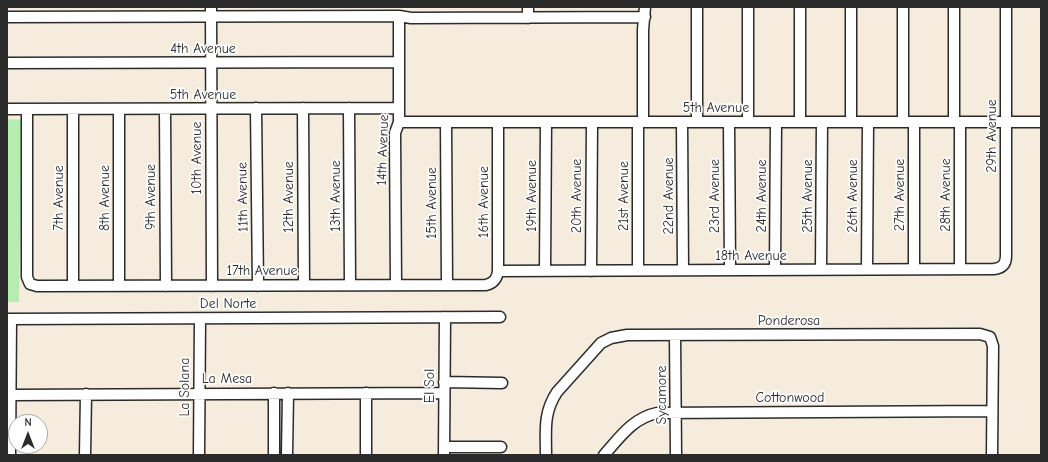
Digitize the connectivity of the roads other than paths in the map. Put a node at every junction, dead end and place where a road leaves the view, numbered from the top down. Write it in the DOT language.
graph roads {
  1 [pos="514,7"];
  2 [pos="697,7"];
  3 [pos="748,7"];
  4 [pos="800,7"];
  5 [pos="851,7"];
  6 [pos="903,7"];
  7 [pos="954,7"];
  8 [pos="1006,7"];
  9 [pos="211,12"];
  10 [pos="528,12"];
  11 [pos="645,12"];
  12 [pos="399,16"];
  13 [pos="7,17"];
  14 [pos="514,18"];
  15 [pos="399,62"];
  16 [pos="7,63"];
  17 [pos="211,63"];
  18 [pos="256,108"];
  19 [pos="303,108"];
  20 [pos="349,108"];
  21 [pos="399,108"];
  22 [pos="7,109"];
  23 [pos="27,109"];
  24 [pos="73,109"];
  25 [pos="119,109"];
  26 [pos="165,109"];
  27 [pos="211,109"];
  28 [pos="399,122"];
  29 [pos="446,122"];
  30 [pos="498,122"];
  31 [pos="546,122"];
  32 [pos="592,122"];
  33 [pos="641,122"];
  34 [pos="682,122"];
  35 [pos="697,122"];
  36 [pos="729,122"];
  37 [pos="748,122"];
  38 [pos="776,122"];
  39 [pos="800,122"];
  40 [pos="822,122"];
  41 [pos="851,122"];
  42 [pos="868,122"];
  43 [pos="903,122"];
  44 [pos="914,122"];
  45 [pos="957,122"];
  46 [pos="1006,122"];
  47 [pos="1037,122"];
  48 [pos="1004,265"];
  49 [pos="960,268"];
  50 [pos="821,269"];
  51 [pos="867,269"];
  52 [pos="914,269"];
  53 [pos="638,270"];
  54 [pos="683,270"];
  55 [pos="730,270"];
  56 [pos="775,270"];
  57 [pos="545,271"];
  58 [pos="591,271"];
  59 [pos="498,272"];
  60 [pos="494,282"];
  61 [pos="304,285"];
  62 [pos="350,285"];
  63 [pos="396,285"];
  64 [pos="447,285"];
  65 [pos="73,286"];
  66 [pos="120,286"];
  67 [pos="166,286"];
  68 [pos="212,286"];
  69 [pos="258,286"];
  70 [pos="445,317"];
  71 [pos="500,317"];
  72 [pos="200,318"];
  73 [pos="9,319"];
  74 [pos="675,335"];
  75 [pos="444,382"];
  76 [pos="502,383"];
  77 [pos="9,388"];
  78 [pos="199,393"];
  79 [pos="274,393"];
  80 [pos="288,393"];
  81 [pos="366,393"];
  82 [pos="444,393"];
  83 [pos="86,394"];
  84 [pos="992,411"];
  85 [pos="676,413"];
  86 [pos="9,414"];
  87 [pos="501,447"];
  88 [pos="444,451"];
  89 [pos="85,455"];
  90 [pos="199,455"];
  91 [pos="274,455"];
  92 [pos="287,455"];
  93 [pos="366,455"];
  94 [pos="546,455"];
  95 [pos="604,455"];
  96 [pos="676,455"];
  97 [pos="992,455"];
  1 -- 14 [label="lane"];
  2 -- 35 [label="lane"];
  3 -- 37 [label="lane"];
  4 -- 39 [label="lane"];
  5 -- 41 [label="lane"];
  6 -- 43 [label="lane"];
  7 -- 45 [label="lane, 28th Avenue"];
  8 -- 46 [label="lane, 29th Avenue"];
  9 -- 12 [label="lane"];
  9 -- 13 [label="lane"];
  9 -- 17 [label="lane, 10th Avenue"];
  10 -- 11 [label="lane"];
  10 -- 14 [label="lane"];
  11 -- 33 [label="lane, 21st Avenue"];
  12 -- 14 [label="lane"];
  12 -- 15 [label="lane, 14th Avenue"];
  15 -- 17 [label="lane, 4th Avenue"];
  15 -- 21 [label="lane, 14th Avenue"];
  16 -- 17 [label="lane, 4th Avenue"];
  17 -- 27 [label="lane, 10th Avenue"];
  18 -- 19 [label="lane, 5th Avenue"];
  18 -- 27 [label="lane, 5th Avenue"];
  18 -- 69 [label="lane, 11th Avenue"];
  19 -- 20 [label="lane, 5th Avenue"];
  19 -- 61 [label="lane, 12th Avenue"];
  20 -- 21 [label="lane, 5th Avenue"];
  20 -- 62 [label="lane, 13th Avenue"];
  21 -- 28 [label="lane, 14th Avenue"];
  22 -- 23 [label="lane, 5th Avenue"];
  23 -- 24 [label="lane, 5th Avenue"];
  23 -- 65 [label="lane, 17th Avenue"];
  24 -- 25 [label="lane, 5th Avenue"];
  24 -- 65 [label="lane, 7th Avenue"];
  25 -- 26 [label="lane, 5th Avenue"];
  25 -- 66 [label="lane, 8th Avenue"];
  26 -- 27 [label="lane, 5th Avenue"];
  26 -- 67 [label="lane, 9th Avenue"];
  27 -- 68 [label="lane, 10th Avenue"];
  28 -- 29 [label="lane, 5th Avenue"];
  28 -- 63 [label="lane, 14th Avenue"];
  29 -- 30 [label="lane, 5th Avenue"];
  29 -- 64 [label="lane, 15th Avenue"];
  30 -- 31 [label="lane, 5th Avenue"];
  30 -- 59 [label="lane, 16th Avenue"];
  31 -- 32 [label="lane, 5th Avenue"];
  31 -- 57 [label="lane, 19th Avenue"];
  32 -- 33 [label="lane, 5th Avenue"];
  32 -- 58 [label="lane, 20th Avenue"];
  33 -- 34 [label="lane, 5th Avenue"];
  33 -- 53 [label="lane, 21st Avenue"];
  34 -- 35 [label="lane, 5th Avenue"];
  34 -- 54 [label="lane, 22nd Avenue"];
  35 -- 36 [label="lane, 5th Avenue"];
  36 -- 37 [label="lane, 5th Avenue"];
  36 -- 55 [label="lane, 23rd Avenue"];
  37 -- 38 [label="lane, 5th Avenue"];
  38 -- 39 [label="lane, 5th Avenue"];
  38 -- 56 [label="lane, 24th Avenue"];
  39 -- 40 [label="lane, 5th Avenue"];
  40 -- 41 [label="lane, 5th Avenue"];
  40 -- 50 [label="lane, 25th Avenue"];
  41 -- 42 [label="lane, 5th Avenue"];
  42 -- 43 [label="lane, 5th Avenue"];
  42 -- 51 [label="lane, 26th Avenue"];
  43 -- 44 [label="lane, 5th Avenue"];
  44 -- 45 [label="lane, 5th Avenue"];
  44 -- 52 [label="lane, 27th Avenue"];
  45 -- 46 [label="lane, 5th Avenue"];
  45 -- 49 [label="lane, 28th Avenue"];
  46 -- 47 [label="lane, 5th Avenue"];
  46 -- 48 [label="lane, 29th Avenue"];
  48 -- 49 [label="lane, 18th Avenue"];
  49 -- 52 [label="lane, 18th Avenue"];
  50 -- 51 [label="lane, 18th Avenue"];
  50 -- 56 [label="lane, 18th Avenue"];
  51 -- 52 [label="lane, 18th Avenue"];
  53 -- 54 [label="lane, 18th Avenue"];
  53 -- 58 [label="lane, 18th Avenue"];
  54 -- 55 [label="lane, 18th Avenue"];
  55 -- 56 [label="lane, 18th Avenue"];
  57 -- 58 [label="lane, 18th Avenue"];
  57 -- 59 [label="lane, 18th Avenue"];
  59 -- 60 [label="lane, 16th Avenue"];
  60 -- 64 [label="lane, 17th Avenue"];
  61 -- 62 [label="lane, 17th Avenue"];
  61 -- 69 [label="lane, 17th Avenue"];
  62 -- 63 [label="lane, 17th Avenue"];
  63 -- 64 [label="lane, 17th Avenue"];
  65 -- 66 [label="lane, 17th Avenue"];
  66 -- 67 [label="lane, 17th Avenue"];
  67 -- 68 [label="lane, 17th Avenue"];
  68 -- 69 [label="lane, 17th Avenue"];
  70 -- 71 [label="lane, Del Norte"];
  70 -- 72 [label="lane, Del Norte"];
  70 -- 75 [label="lane, El Sol"];
  72 -- 73 [label="lane, Del Norte"];
  72 -- 78 [label="lane, La Solana"];
  73 -- 77 [label="lane"];
  74 -- 84 [label="lane, Ponderosa"];
  74 -- 85 [label="lane, Sycamore"];
  74 -- 94 [label="lane, Ponderosa"];
  75 -- 76 [label="lane"];
  75 -- 82 [label="lane, El Sol"];
  77 -- 83 [label="lane, La Mesa"];
  77 -- 86 [label="lane"];
  78 -- 79 [label="lane, La Mesa"];
  78 -- 83 [label="lane, La Mesa"];
  78 -- 90 [label="lane, La Solana"];
  79 -- 80 [label="lane, La Mesa"];
  79 -- 91 [label="lane"];
  80 -- 81 [label="lane, La Mesa"];
  80 -- 92 [label="lane"];
  81 -- 82 [label="lane, La Mesa"];
  81 -- 93 [label="lane"];
  82 -- 88 [label="lane, El Sol"];
  83 -- 89 [label="lane"];
  84 -- 85 [label="lane, Cottonwood"];
  84 -- 97 [label="lane, Ponderosa"];
  85 -- 95 [label="lane, Cottonwood"];
  85 -- 96 [label="lane, Sycamore"];
  87 -- 88 [label="lane"];
}
